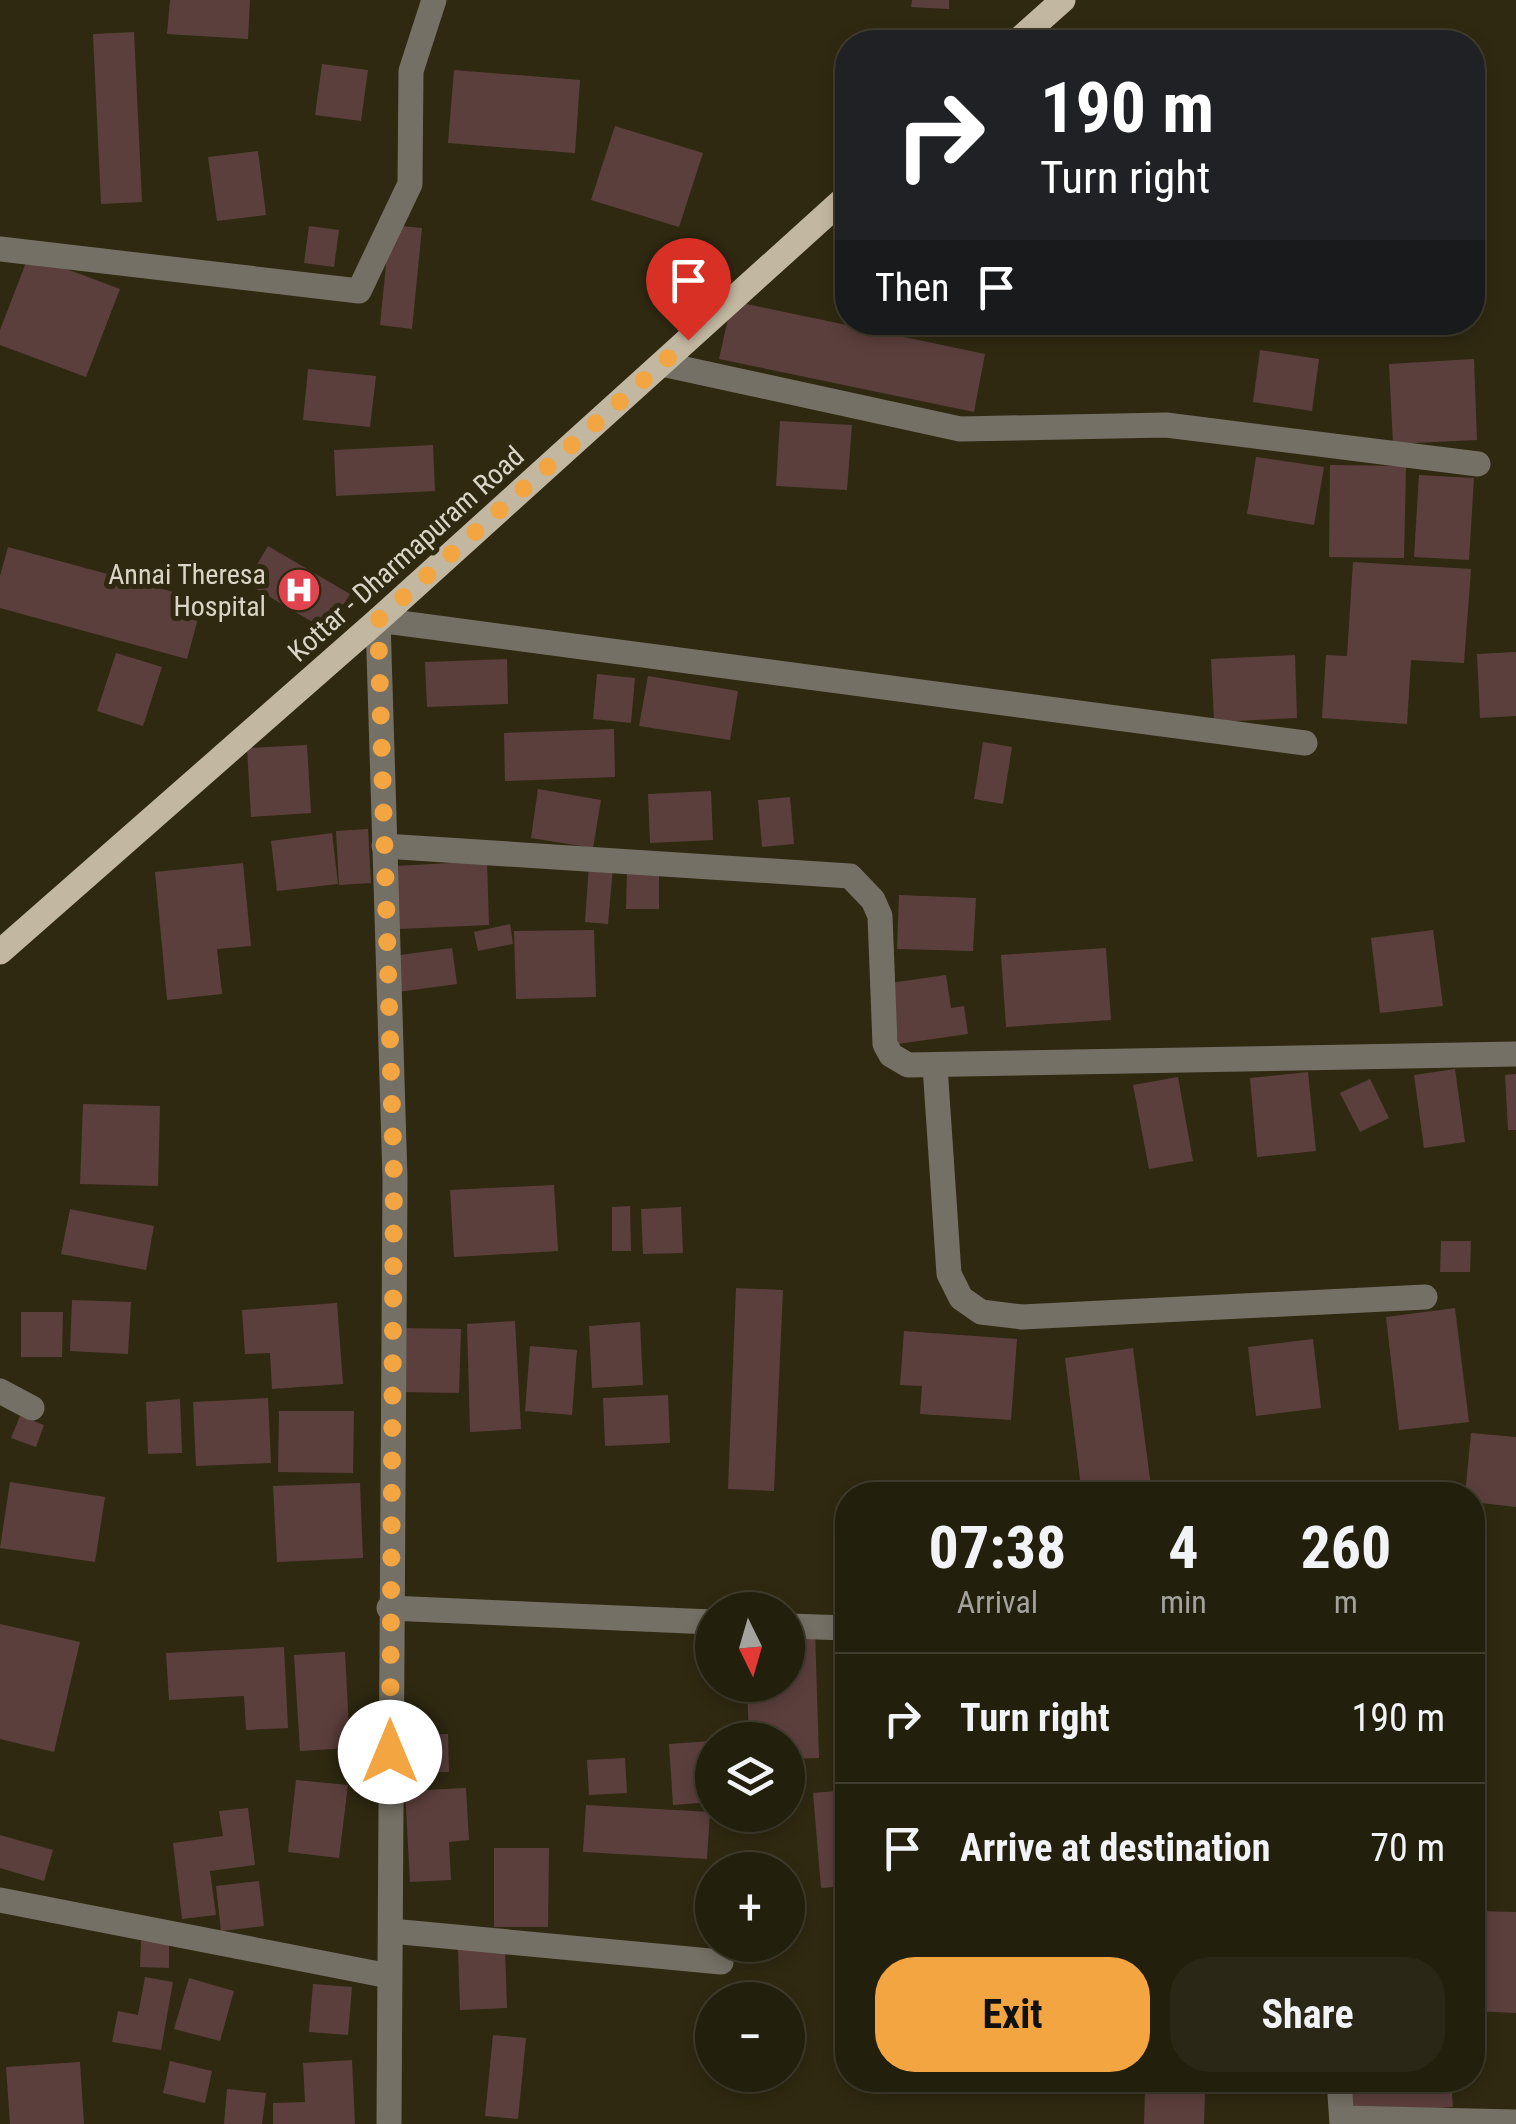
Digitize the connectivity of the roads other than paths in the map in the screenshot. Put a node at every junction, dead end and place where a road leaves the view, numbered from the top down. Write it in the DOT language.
graph roads {
  1 [pos="434,0"];
  2 [pos="1063,0"];
  3 [pos="1029,30"];
  4 [pos="835,208"];
  5 [pos="0,248"];
  6 [pos="662,364"];
  7 [pos="1478,464"];
  8 [pos="378,620"];
  9 [pos="1305,744"];
  10 [pos="384,846"];
  11 [pos="0,952"];
  12 [pos="1516,1054"];
  13 [pos="935,1066"];
  14 [pos="1425,1297"];
  15 [pos="0,1391"];
  16 [pos="32,1408"];
  17 [pos="389,1608"];
  18 [pos="695,1621"];
  19 [pos="805,1627"];
  20 [pos="835,1628"];
  21 [pos="0,1900"];
  22 [pos="391,1931"];
  23 [pos="695,1960"];
  24 [pos="388,1976"];
  25 [pos="1340,2092"];
  26 [pos="1342,2121"];
  27 [pos="1516,2122"];
  28 [pos="389,2124"];
  1 -- 5 [label="street"];
  2 -- 3 [label="main road"];
  4 -- 6 [label="main road, Kottar - Dharmapuram Road"];
  6 -- 7 [label="street"];
  6 -- 8 [label="main road, Kottar - Dharmapuram Road"];
  8 -- 9 [label="street"];
  8 -- 10 [label="street"];
  8 -- 11 [label="main road, Kottar - Dharmapuram Road"];
  10 -- 13 [label="street"];
  10 -- 17 [label="street"];
  12 -- 13 [label="street"];
  13 -- 14 [label="street"];
  15 -- 16 [label="street"];
  17 -- 18 [label="street"];
  17 -- 22 [label="street"];
  19 -- 20 [label="street"];
  21 -- 24 [label="street"];
  22 -- 23 [label="street"];
  22 -- 24 [label="street"];
  24 -- 28 [label="street"];
  25 -- 26 [label="street"];
  26 -- 27 [label="street"];
}
